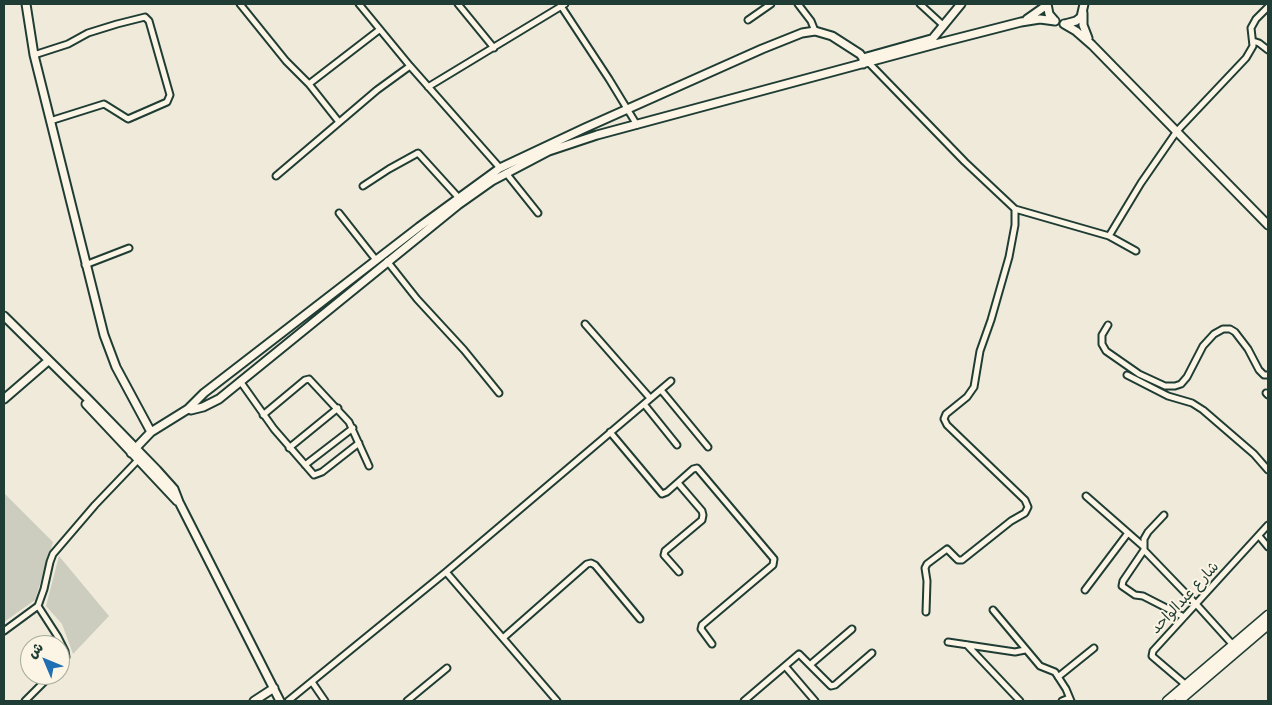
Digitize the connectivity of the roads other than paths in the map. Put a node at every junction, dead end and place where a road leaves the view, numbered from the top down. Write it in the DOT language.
graph roads {
  1 [pos="26,4"];
  2 [pos="240,4"];
  3 [pos="359,4"];
  4 [pos="458,4"];
  5 [pos="771,4"];
  6 [pos="798,4"];
  7 [pos="920,4"];
  8 [pos="961,4"];
  9 [pos="1047,4"];
  10 [pos="563,5"];
  11 [pos="1085,6"];
  12 [pos="1268,7"];
  13 [pos="748,20"];
  14 [pos="1055,21"];
  15 [pos="1021,22"];
  16 [pos="1064,24"];
  17 [pos="944,26"];
  18 [pos="379,30"];
  19 [pos="815,31"];
  20 [pos="932,39"];
  21 [pos="1253,42"];
  22 [pos="1092,45"];
  23 [pos="926,47"];
  24 [pos="494,48"];
  25 [pos="1268,50"];
  26 [pos="34,55"];
  27 [pos="865,61"];
  28 [pos="410,66"];
  29 [pos="309,84"];
  30 [pos="428,87"];
  31 [pos="627,110"];
  32 [pos="50,121"];
  33 [pos="339,122"];
  34 [pos="636,126"];
  35 [pos="1177,131"];
  36 [pos="574,133"];
  37 [pos="578,141"];
  38 [pos="503,171"];
  39 [pos="276,176"];
  40 [pos="363,186"];
  41 [pos="458,197"];
  42 [pos="1015,209"];
  43 [pos="339,213"];
  44 [pos="538,213"];
  45 [pos="1268,225"];
  46 [pos="1109,236"];
  47 [pos="129,248"];
  48 [pos="1136,251"];
  49 [pos="376,260"];
  50 [pos="387,261"];
  51 [pos="85,265"];
  52 [pos="307,315"];
  53 [pos="5,319"];
  54 [pos="313,321"];
  55 [pos="585,324"];
  56 [pos="1108,326"];
  57 [pos="48,361"];
  58 [pos="1127,375"];
  59 [pos="1268,375"];
  60 [pos="240,381"];
  61 [pos="671,382"];
  62 [pos="661,390"];
  63 [pos="499,393"];
  64 [pos="650,398"];
  65 [pos="4,399"];
  66 [pos="644,404"];
  67 [pos="338,408"];
  68 [pos="188,409"];
  69 [pos="263,415"];
  70 [pos="352,428"];
  71 [pos="152,432"];
  72 [pos="610,432"];
  73 [pos="359,443"];
  74 [pos="677,445"];
  75 [pos="708,447"];
  76 [pos="289,448"];
  77 [pos="133,451"];
  78 [pos="138,460"];
  79 [pos="305,465"];
  80 [pos="369,466"];
  81 [pos="1268,470"];
  82 [pos="678,483"];
  83 [pos="1086,496"];
  84 [pos="178,502"];
  85 [pos="1164,514"];
  86 [pos="1268,525"];
  87 [pos="1128,534"];
  88 [pos="1259,536"];
  89 [pos="1268,547"];
  90 [pos="1144,548"];
  91 [pos="446,572"];
  92 [pos="678,572"];
  93 [pos="1085,590"];
  94 [pos="1196,604"];
  95 [pos="38,606"];
  96 [pos="993,610"];
  97 [pos="926,612"];
  98 [pos="1268,615"];
  99 [pos="1184,617"];
  100 [pos="640,619"];
  101 [pos="1268,625"];
  102 [pos="852,629"];
  103 [pos="4,631"];
  104 [pos="57,635"];
  105 [pos="502,638"];
  106 [pos="948,642"];
  107 [pos="712,644"];
  108 [pos="966,644"];
  109 [pos="1232,645"];
  110 [pos="1094,648"];
  111 [pos="1026,650"];
  112 [pos="872,653"];
  113 [pos="811,664"];
  114 [pos="785,666"];
  115 [pos="447,668"];
  116 [pos="1058,676"];
  117 [pos="312,682"];
  118 [pos="41,685"];
  119 [pos="1186,685"];
  120 [pos="274,688"];
  121 [pos="1070,700"];
  122 [pos="26,701"];
  123 [pos="254,701"];
  124 [pos="280,701"];
  125 [pos="287,701"];
  126 [pos="325,701"];
  127 [pos="407,701"];
  128 [pos="557,701"];
  129 [pos="744,701"];
  130 [pos="815,701"];
  131 [pos="1020,701"];
  132 [pos="1062,701"];
  133 [pos="1167,701"];
  134 [pos="1179,701"];
  1 -- 26 [label="street"];
  2 -- 29 [label="street"];
  3 -- 18 [label="street"];
  4 -- 24 [label="street"];
  5 -- 13 [label="street"];
  6 -- 19 [label="street"];
  7 -- 17 [label="street"];
  8 -- 17 [label="street"];
  9 -- 14 [label="street"];
  9 -- 15 [label="street"];
  10 -- 24 [label="street"];
  10 -- 31 [label="street"];
  11 -- 16 [label="street"];
  11 -- 22 [label="street"];
  12 -- 21 [label="street"];
  14 -- 15 [label="street"];
  14 -- 16 [label="street"];
  15 -- 23 [label="street"];
  16 -- 22 [label="street"];
  17 -- 20 [label="street"];
  18 -- 28 [label="street"];
  18 -- 29 [label="street"];
  19 -- 27 [label="street"];
  19 -- 31 [label="street"];
  20 -- 23 [label="street"];
  20 -- 27 [label="street"];
  21 -- 25 [label="street"];
  21 -- 35 [label="street"];
  22 -- 35 [label="street"];
  23 -- 27 [label="street"];
  24 -- 30 [label="street"];
  26 -- 32 [label="street"];
  26 -- 32 [label="street"];
  27 -- 34 [label="street"];
  27 -- 42 [label="street"];
  28 -- 30 [label="street"];
  28 -- 33 [label="street"];
  29 -- 33 [label="street"];
  30 -- 38 [label="street"];
  31 -- 34 [label="street"];
  31 -- 36 [label="street"];
  32 -- 51 [label="street"];
  33 -- 39 [label="street"];
  34 -- 37 [label="street"];
  35 -- 45 [label="street"];
  35 -- 46 [label="street"];
  36 -- 37 [label="street"];
  36 -- 38 [label="street"];
  37 -- 38 [label="street"];
  38 -- 41 [label="street"];
  38 -- 44 [label="street"];
  38 -- 50 [label="street"];
  40 -- 41 [label="street"];
  41 -- 49 [label="street"];
  42 -- 46 [label="street"];
  42 -- 97 [label="street"];
  43 -- 49 [label="street"];
  46 -- 48 [label="street"];
  47 -- 51 [label="street"];
  49 -- 52 [label="street"];
  50 -- 54 [label="street"];
  50 -- 63 [label="street"];
  51 -- 71 [label="street"];
  52 -- 54 [label="street"];
  52 -- 68 [label="street"];
  53 -- 57 [label="street"];
  54 -- 60 [label="street"];
  55 -- 64 [label="street"];
  56 -- 59 [label="street"];
  57 -- 65 [label="street"];
  57 -- 77 [label="street"];
  58 -- 81 [label="street"];
  60 -- 68 [label="street"];
  60 -- 69 [label="street"];
  61 -- 62 [label="street"];
  62 -- 64 [label="street"];
  62 -- 75 [label="street"];
  64 -- 66 [label="street"];
  66 -- 72 [label="street"];
  66 -- 74 [label="street"];
  67 -- 69 [label="street"];
  67 -- 70 [label="street"];
  67 -- 76 [label="street"];
  68 -- 71 [label="street"];
  69 -- 76 [label="street"];
  70 -- 73 [label="street"];
  70 -- 79 [label="street"];
  71 -- 77 [label="street"];
  72 -- 82 [label="street"];
  72 -- 91 [label="street"];
  73 -- 79 [label="street"];
  73 -- 80 [label="street"];
  76 -- 79 [label="street"];
  77 -- 78 [label="street"];
  77 -- 84 [label="street"];
  78 -- 84 [label="street"];
  78 -- 95 [label="street"];
  82 -- 92 [label="street"];
  82 -- 107 [label="street"];
  83 -- 87 [label="street"];
  84 -- 120 [label="street"];
  84 -- 125 [label="street"];
  85 -- 90 [label="street"];
  86 -- 88 [label="street, شارع عبدالواحد"];
  87 -- 90 [label="street"];
  87 -- 93 [label="street"];
  88 -- 89 [label="street"];
  88 -- 94 [label="street, شارع عبدالواحد"];
  90 -- 94 [label="street"];
  90 -- 99 [label="street"];
  91 -- 105 [label="street"];
  91 -- 117 [label="street"];
  94 -- 99 [label="street, شارع عبدالواحد"];
  94 -- 109 [label="street"];
  95 -- 103 [label="street"];
  95 -- 104 [label="street"];
  96 -- 111 [label="street"];
  98 -- 109 [label="main road"];
  99 -- 119 [label="street, شارع عبدالواحد"];
  100 -- 105 [label="street"];
  101 -- 134 [label="main road"];
  102 -- 113 [label="street"];
  105 -- 128 [label="street"];
  106 -- 108 [label="street"];
  108 -- 111 [label="street"];
  108 -- 131 [label="street"];
  109 -- 119 [label="main road"];
  110 -- 116 [label="street"];
  111 -- 116 [label="street"];
  112 -- 113 [label="street"];
  113 -- 114 [label="street"];
  114 -- 129 [label="street"];
  114 -- 130 [label="street"];
  115 -- 127 [label="street"];
  116 -- 121 [label="street"];
  117 -- 125 [label="street"];
  117 -- 126 [label="street"];
  118 -- 122 [label="street"];
  119 -- 133 [label="main road"];
  120 -- 123 [label="street"];
  120 -- 124 [label="street"];
  121 -- 132 [label="street"];
}
